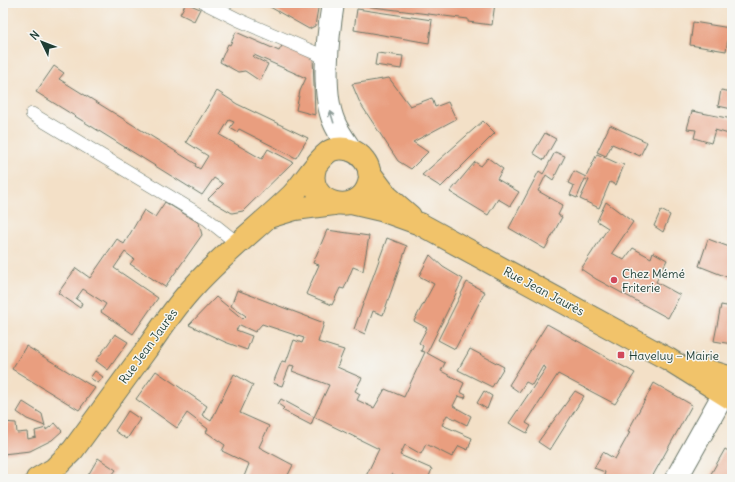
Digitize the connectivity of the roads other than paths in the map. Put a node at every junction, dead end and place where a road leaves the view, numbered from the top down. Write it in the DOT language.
graph roads {
  1 [pos="205,3"];
  2 [pos="333,3"];
  3 [pos="327,58"];
  4 [pos="32,114"];
  5 [pos="351,150"];
  6 [pos="315,168"];
  7 [pos="369,172"];
  8 [pos="343,203"];
  9 [pos="267,218"];
  10 [pos="420,224"];
  11 [pos="237,243"];
  12 [pos="730,387"];
  13 [pos="36,479"];
  14 [pos="676,479"];
  1 -- 3 [label="lane"];
  2 -- 3 [label="street"];
  5 -- 3 [label="street, one-way"];
  4 -- 11 [label="lane"];
  5 -- 6 [label="main road, Rue Jean Jaurès"];
  5 -- 7 [label="main road, Rue Jean Jaurès"];
  6 -- 8 [label="main road, Rue Jean Jaurès"];
  6 -- 9 [label="main road, Rue Jean Jaurès"];
  7 -- 8 [label="main road"];
  7 -- 10 [label="main road, Rue Jean Jaurès"];
  8 -- 9 [label="main road, Rue Jean Jaurès"];
  8 -- 10 [label="main road, Rue Jean Jaurès"];
  9 -- 11 [label="main road, Rue Jean Jaurès"];
  10 -- 12 [label="main road, Rue Jean Jaurès"];
  11 -- 13 [label="main road, Rue Jean Jaurès"];
  12 -- 14 [label="street"];
}
